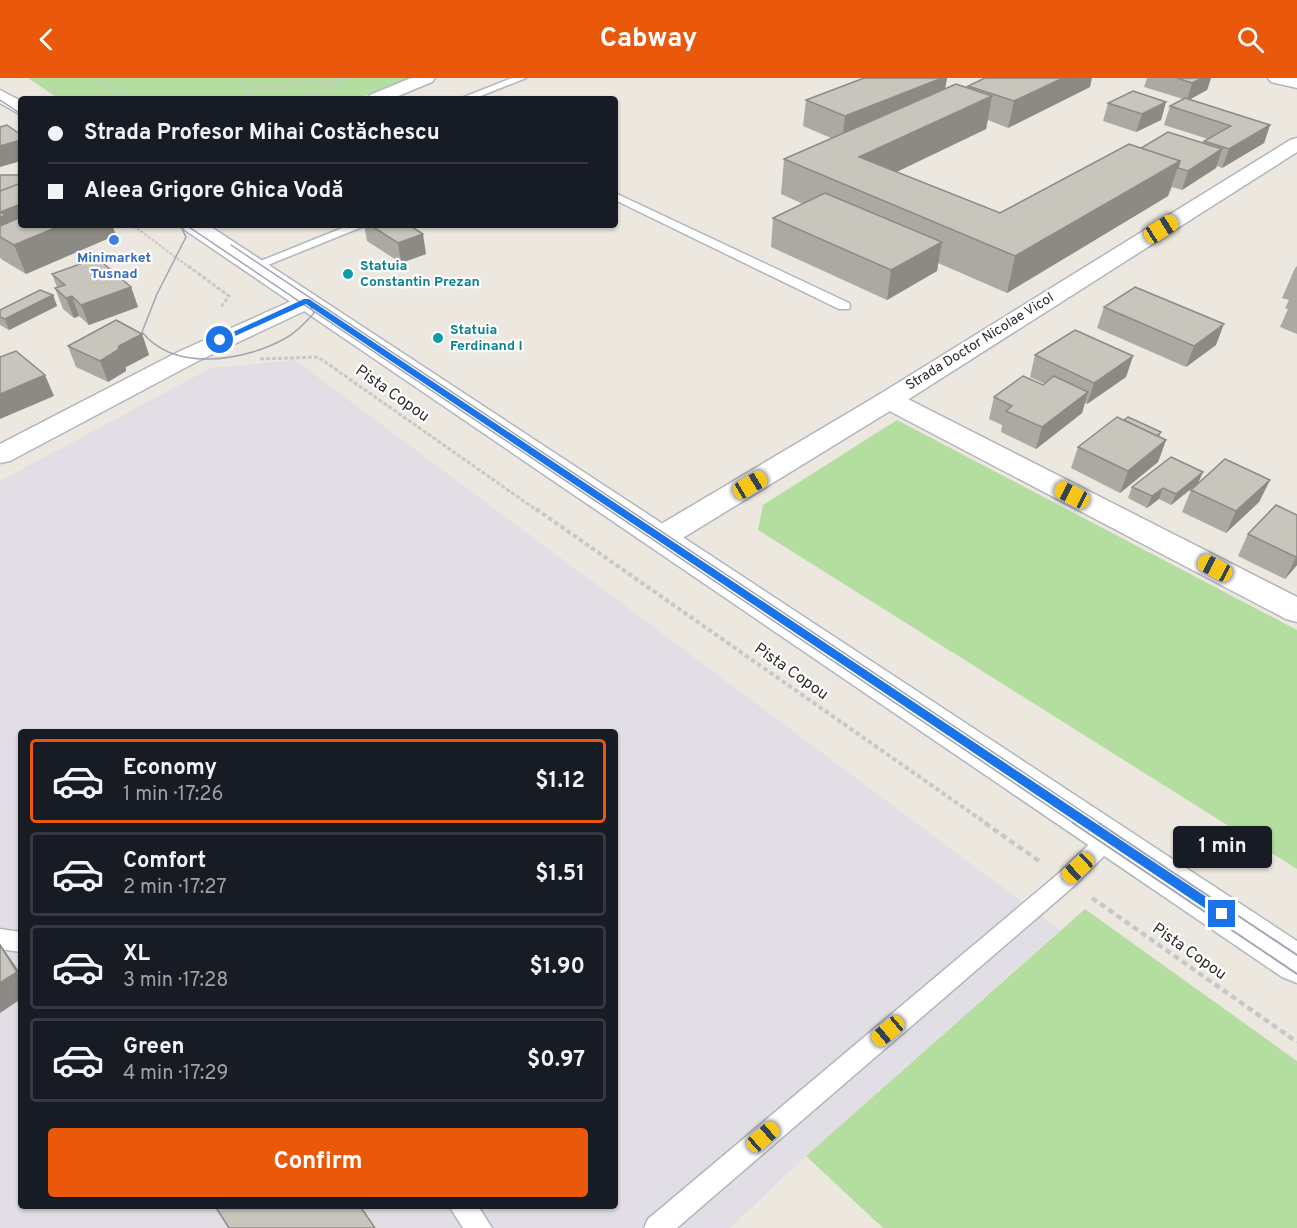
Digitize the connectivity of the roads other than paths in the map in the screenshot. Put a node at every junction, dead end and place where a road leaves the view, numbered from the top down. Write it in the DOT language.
graph roads {
  1 [pos="426,78"];
  2 [pos="521,78"];
  3 [pos="1277,78"];
  4 [pos="1297,83"];
  5 [pos="383,96"];
  6 [pos="472,96"];
  7 [pos="1297,144"];
  8 [pos="618,197"];
  9 [pos="197,228"];
  10 [pos="353,228"];
  11 [pos="254,266"];
  12 [pos="307,301"];
  13 [pos="844,306"];
  14 [pos="889,400"];
  15 [pos="0,455"];
  16 [pos="662,537"];
  17 [pos="1297,610"];
  18 [pos="1109,838"];
  19 [pos="0,939"];
  20 [pos="18,942"];
  21 [pos="1297,964"];
  22 [pos="464,1209"];
  23 [pos="478,1228"];
  24 [pos="657,1228"];
  1 -- 5 [label="street"];
  2 -- 6 [label="lane"];
  3 -- 4 [label="street"];
  7 -- 14 [label="street, Strada Doctor Nicolae Vicol"];
  8 -- 13 [label="lane"];
  9 -- 11 [label="street"];
  10 -- 11 [label="lane"];
  11 -- 12 [label="street"];
  12 -- 15 [label="street"];
  12 -- 16 [label="street"];
  14 -- 16 [label="street, Strada Doctor Nicolae Vicol"];
  14 -- 17 [label="street"];
  16 -- 18 [label="street"];
  18 -- 21 [label="street"];
  18 -- 24 [label="lane"];
  19 -- 20 [label="lane"];
  22 -- 23 [label="lane"];
}
